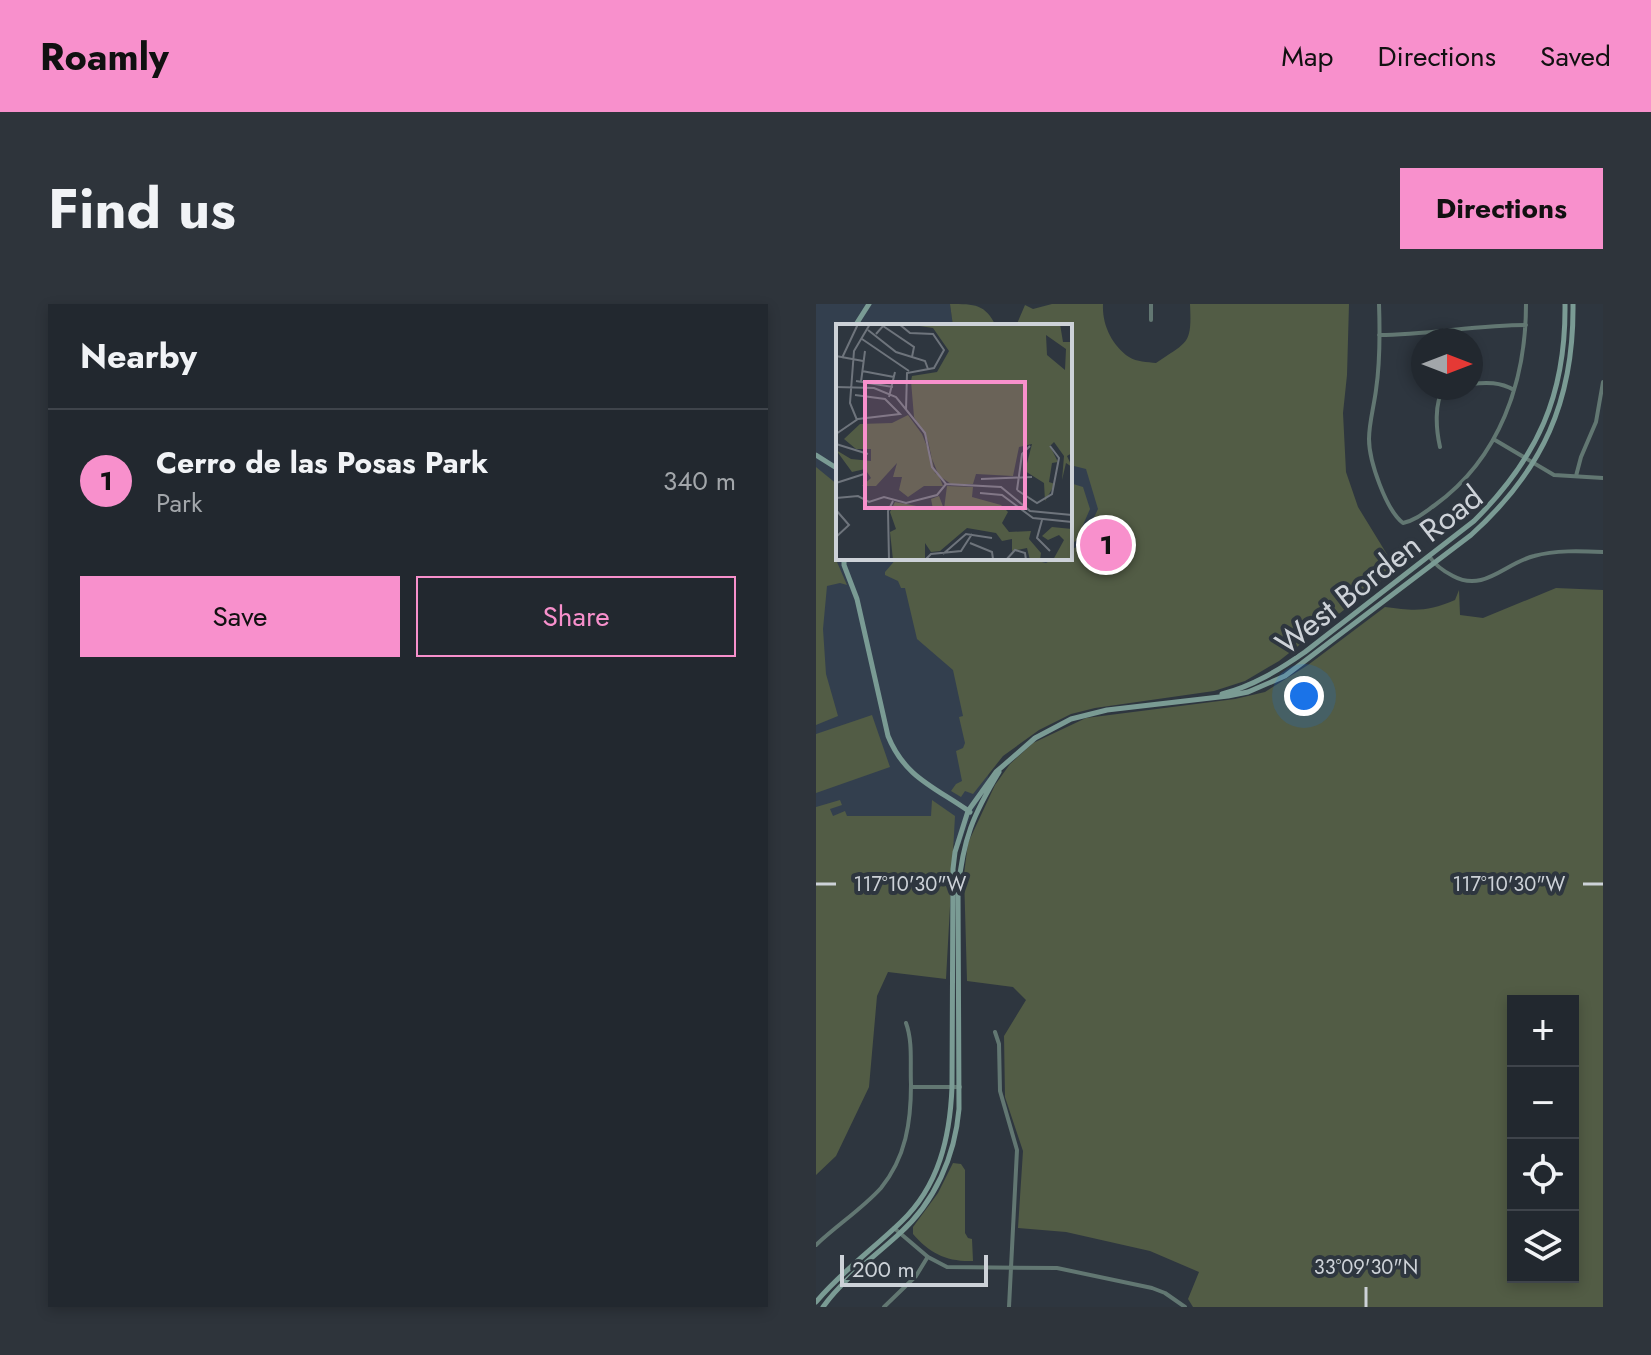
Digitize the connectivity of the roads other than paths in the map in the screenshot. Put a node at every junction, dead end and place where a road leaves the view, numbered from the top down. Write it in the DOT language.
graph roads {
  1 [pos="869,304"];
  2 [pos="1151,304"];
  3 [pos="1379,304"];
  4 [pos="1526,304"];
  5 [pos="1565,304"];
  6 [pos="1573,304"];
  7 [pos="1151,320"];
  8 [pos="856,324"];
  9 [pos="1526,325"];
  10 [pos="1379,335"];
  11 [pos="1483,382"];
  12 [pos="1603,382"];
  13 [pos="1514,390"];
  14 [pos="1439,400"];
  15 [pos="1494,440"];
  16 [pos="1440,447"];
  17 [pos="816,455"];
  18 [pos="1527,458"];
  19 [pos="1534,462"];
  20 [pos="836,468"];
  21 [pos="1576,476"];
  22 [pos="1603,478"];
  23 [pos="1603,552"];
  24 [pos="1429,556"];
  25 [pos="844,560"];
  26 [pos="1434,563"];
  27 [pos="1216,696"];
  28 [pos="1002,767"];
  29 [pos="968,811"];
  30 [pos="975,815"];
  31 [pos="906,1023"];
  32 [pos="995,1032"];
  33 [pos="911,1087"];
  34 [pos="956,1087"];
  35 [pos="897,1231"];
  36 [pos="816,1245"];
  37 [pos="928,1257"];
  38 [pos="1011,1269"];
  39 [pos="816,1302"];
  40 [pos="823,1307"];
  41 [pos="884,1307"];
  42 [pos="1009,1307"];
  43 [pos="1185,1307"];
  1 -- 8 [label="main road"];
  2 -- 7 [label="street"];
  3 -- 10 [label="street"];
  4 -- 9 [label="street"];
  5 -- 18 [label="main road, West Borden Road"];
  6 -- 19 [label="main road, West Borden Road"];
  9 -- 10 [label="street"];
  9 -- 13 [label="street"];
  10 -- 15 [label="street"];
  11 -- 13 [label="street"];
  12 -- 21 [label="street"];
  13 -- 15 [label="street"];
  14 -- 16 [label="street"];
  15 -- 18 [label="street"];
  17 -- 20 [label="main road"];
  18 -- 19 [label="street"];
  18 -- 24 [label="main road, West Borden Road"];
  19 -- 21 [label="street"];
  19 -- 26 [label="main road, West Borden Road"];
  21 -- 22 [label="street"];
  23 -- 26 [label="street"];
  24 -- 26 [label="street"];
  24 -- 27 [label="main road, West Borden Road"];
  25 -- 29 [label="main road"];
  26 -- 27 [label="main road, West Borden Road"];
  27 -- 28 [label="main road, West Borden Road"];
  28 -- 29 [label="main road, West Borden Road"];
  28 -- 30 [label="main road, West Borden Road"];
  29 -- 30 [label="main road"];
  29 -- 34 [label="main road, West Borden Road"];
  30 -- 34 [label="main road, West Borden Road"];
  31 -- 33 [label="street"];
  32 -- 38 [label="street"];
  33 -- 34 [label="street"];
  33 -- 36 [label="street"];
  34 -- 35 [label="main road, West Borden Road"];
  35 -- 37 [label="street"];
  35 -- 39 [label="main road, West Borden Road"];
  35 -- 40 [label="main road, West Borden Road"];
  37 -- 38 [label="street"];
  37 -- 41 [label="street"];
  38 -- 42 [label="street"];
  38 -- 43 [label="street"];
}
